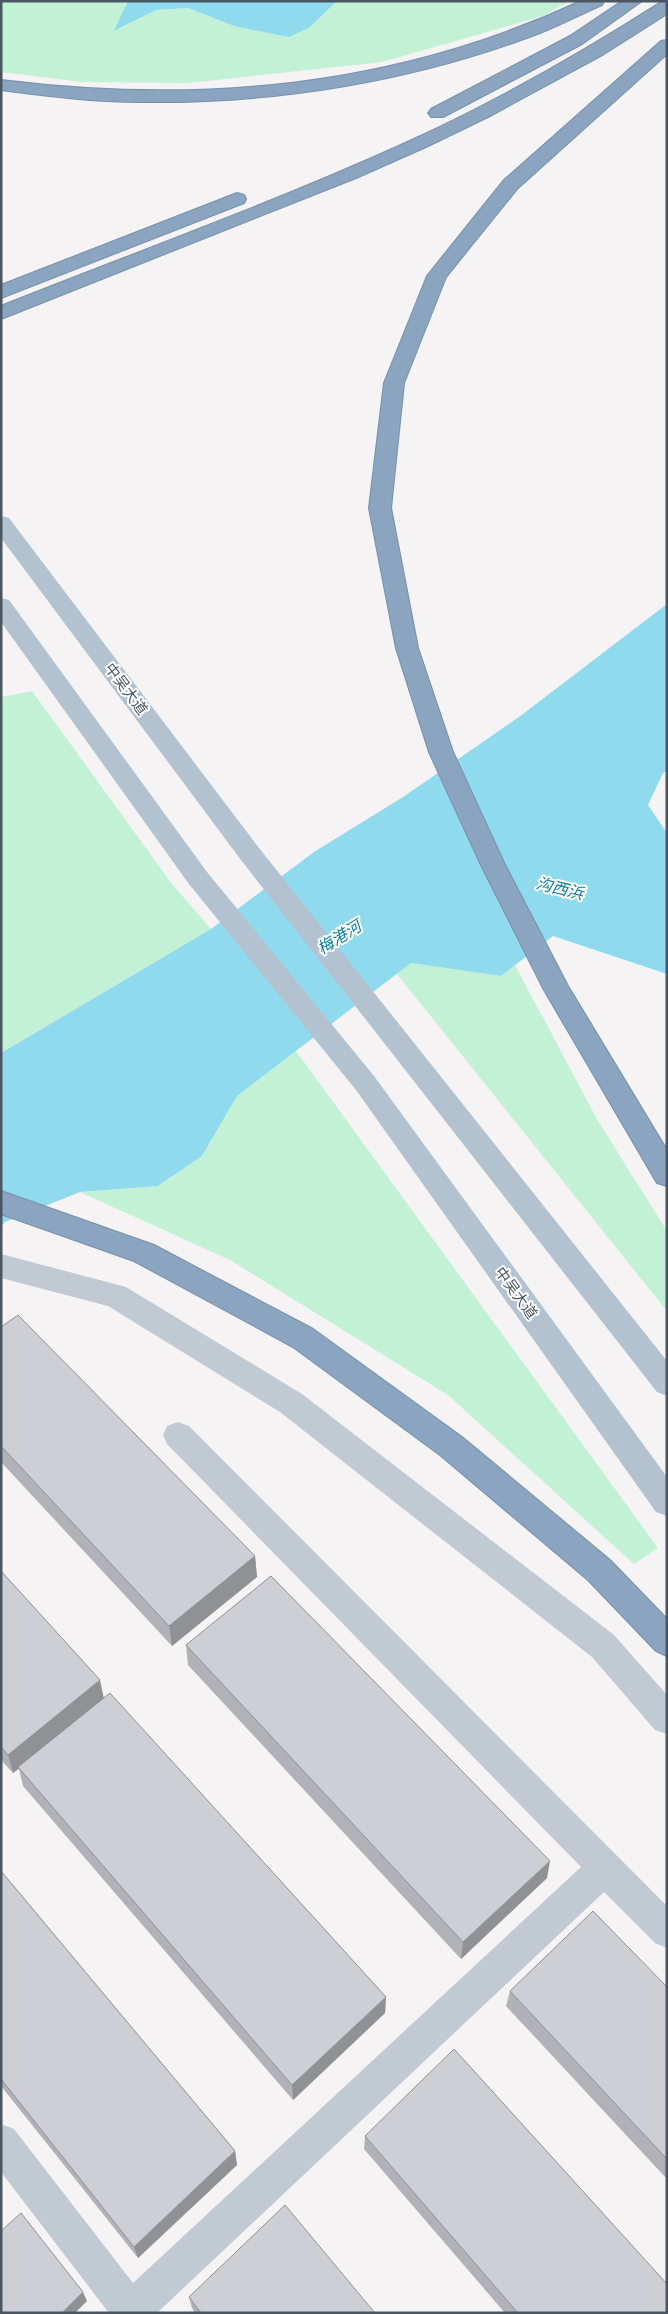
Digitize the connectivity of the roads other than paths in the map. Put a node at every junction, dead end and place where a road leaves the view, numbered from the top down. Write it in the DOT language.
graph roads {
  1 [pos="596,1"];
  2 [pos="634,1"];
  3 [pos="667,6"];
  4 [pos="667,44"];
  5 [pos="1,85"];
  6 [pos="425,119"];
  7 [pos="249,194"];
  8 [pos="1,292"];
  9 [pos="1,313"];
  10 [pos="1,523"];
  11 [pos="1,605"];
  12 [pos="667,1175"];
  13 [pos="1,1202"];
  14 [pos="1,1266"];
  15 [pos="667,1383"];
  16 [pos="178,1435"];
  17 [pos="667,1502"];
  18 [pos="667,1641"];
  19 [pos="667,1719"];
  20 [pos="604,1869"];
  21 [pos="667,1931"];
  22 [pos="1,2142"];
  23 [pos="130,2312"];
  1 -- 5 [label="highway"];
  2 -- 6 [label="highway"];
  3 -- 9 [label="highway"];
  4 -- 12 [label="highway"];
  7 -- 8 [label="highway"];
  10 -- 15 [label="main road, 中吴大道"];
  11 -- 17 [label="main road, 中吴大道"];
  13 -- 18 [label="highway"];
  14 -- 19 [label="street"];
  16 -- 20 [label="street"];
  20 -- 21 [label="street"];
  20 -- 23 [label="street"];
  22 -- 23 [label="street"];
}
